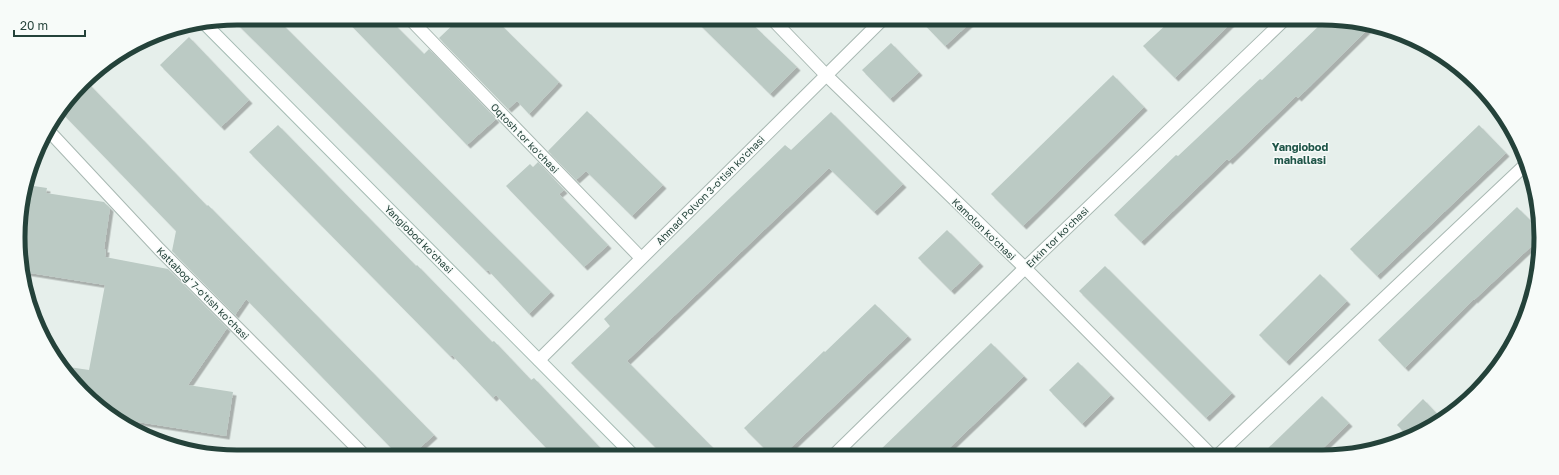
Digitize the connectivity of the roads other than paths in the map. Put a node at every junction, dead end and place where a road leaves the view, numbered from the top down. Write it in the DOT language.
graph roads {
  1 [pos="416,25"];
  2 [pos="778,25"];
  3 [pos="877,25"];
  4 [pos="1279,25"];
  5 [pos="208,27"];
  6 [pos="826,75"];
  7 [pos="52,134"];
  8 [pos="1522,167"];
  9 [pos="641,258"];
  10 [pos="1025,268"];
  11 [pos="539,360"];
  12 [pos="359,450"];
  13 [pos="628,450"];
  14 [pos="839,450"];
  15 [pos="1206,450"];
  16 [pos="1223,450"];
  1 -- 9 [label="street, Oqtosh tor koʻchasi"];
  2 -- 6 [label="street, Kamolon ko'chasi"];
  3 -- 6 [label="street, Ahmad Polvon 3-o'tish ko'chasi"];
  4 -- 10 [label="street, Erkin tor koʻchasi"];
  5 -- 11 [label="street, Yangiobod ko'chasi"];
  6 -- 9 [label="street, Ahmad Polvon 3-o'tish ko'chasi"];
  6 -- 10 [label="street, Kamolon ko'chasi"];
  7 -- 12 [label="street, Kattabog' 7-o'tish ko'chasi"];
  8 -- 16 [label="street"];
  9 -- 11 [label="street, Ahmad Polvon 3-o'tish ko'chasi"];
  10 -- 14 [label="street, Erkin tor koʻchasi"];
  10 -- 15 [label="street, Kamolon ko'chasi"];
  11 -- 13 [label="street, Yangiobod ko'chasi"];
}
